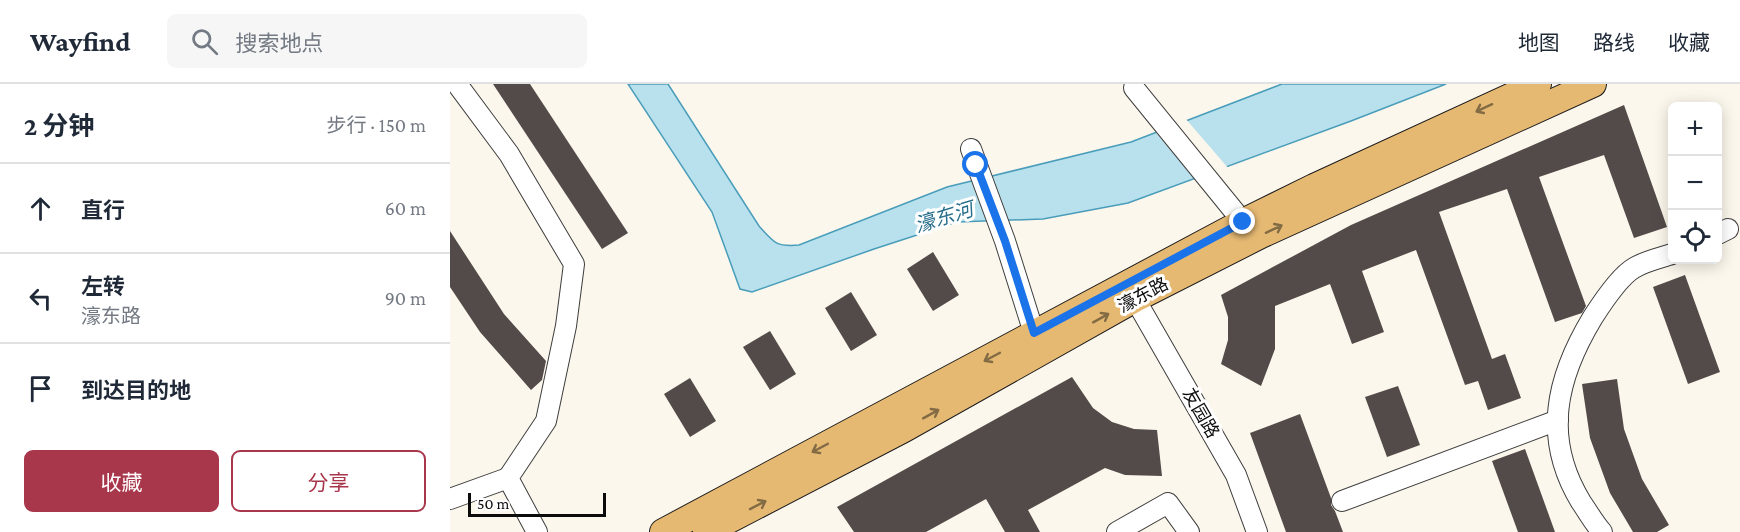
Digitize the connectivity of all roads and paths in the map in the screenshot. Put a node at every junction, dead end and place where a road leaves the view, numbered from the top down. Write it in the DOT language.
graph roads {
  1 [pos="457,84"];
  2 [pos="1538,84"];
  3 [pos="1593,84"];
  4 [pos="1134,88"];
  5 [pos="974,157"];
  6 [pos="1243,222"];
  7 [pos="1668,255"];
  8 [pos="1135,299"];
  9 [pos="1034,333"];
  10 [pos="1557,420"];
  11 [pos="508,478"];
  12 [pos="450,499"];
  13 [pos="1342,501"];
  14 [pos="537,532"];
  15 [pos="663,532"];
  16 [pos="706,532"];
  17 [pos="1117,532"];
  18 [pos="1189,532"];
  19 [pos="1257,532"];
  20 [pos="1602,532"];
  1 -- 11 [label="street"];
  2 -- 6 [label="main road, 濠东路, one-way"];
  8 -- 3 [label="main road, 濠东路, one-way"];
  4 -- 6 [label="street"];
  5 -- 9 [label="street"];
  6 -- 9 [label="main road, 濠东路"];
  7 -- 10 [label="street"];
  16 -- 8 [label="main road, 濠东路, one-way"];
  8 -- 19 [label="street, 友园路"];
  9 -- 15 [label="main road, 濠东路, one-way"];
  10 -- 13 [label="street"];
  10 -- 20 [label="street"];
  11 -- 12 [label="street"];
  11 -- 14 [label="street"];
  17 -- 18 [label="street"];
}
